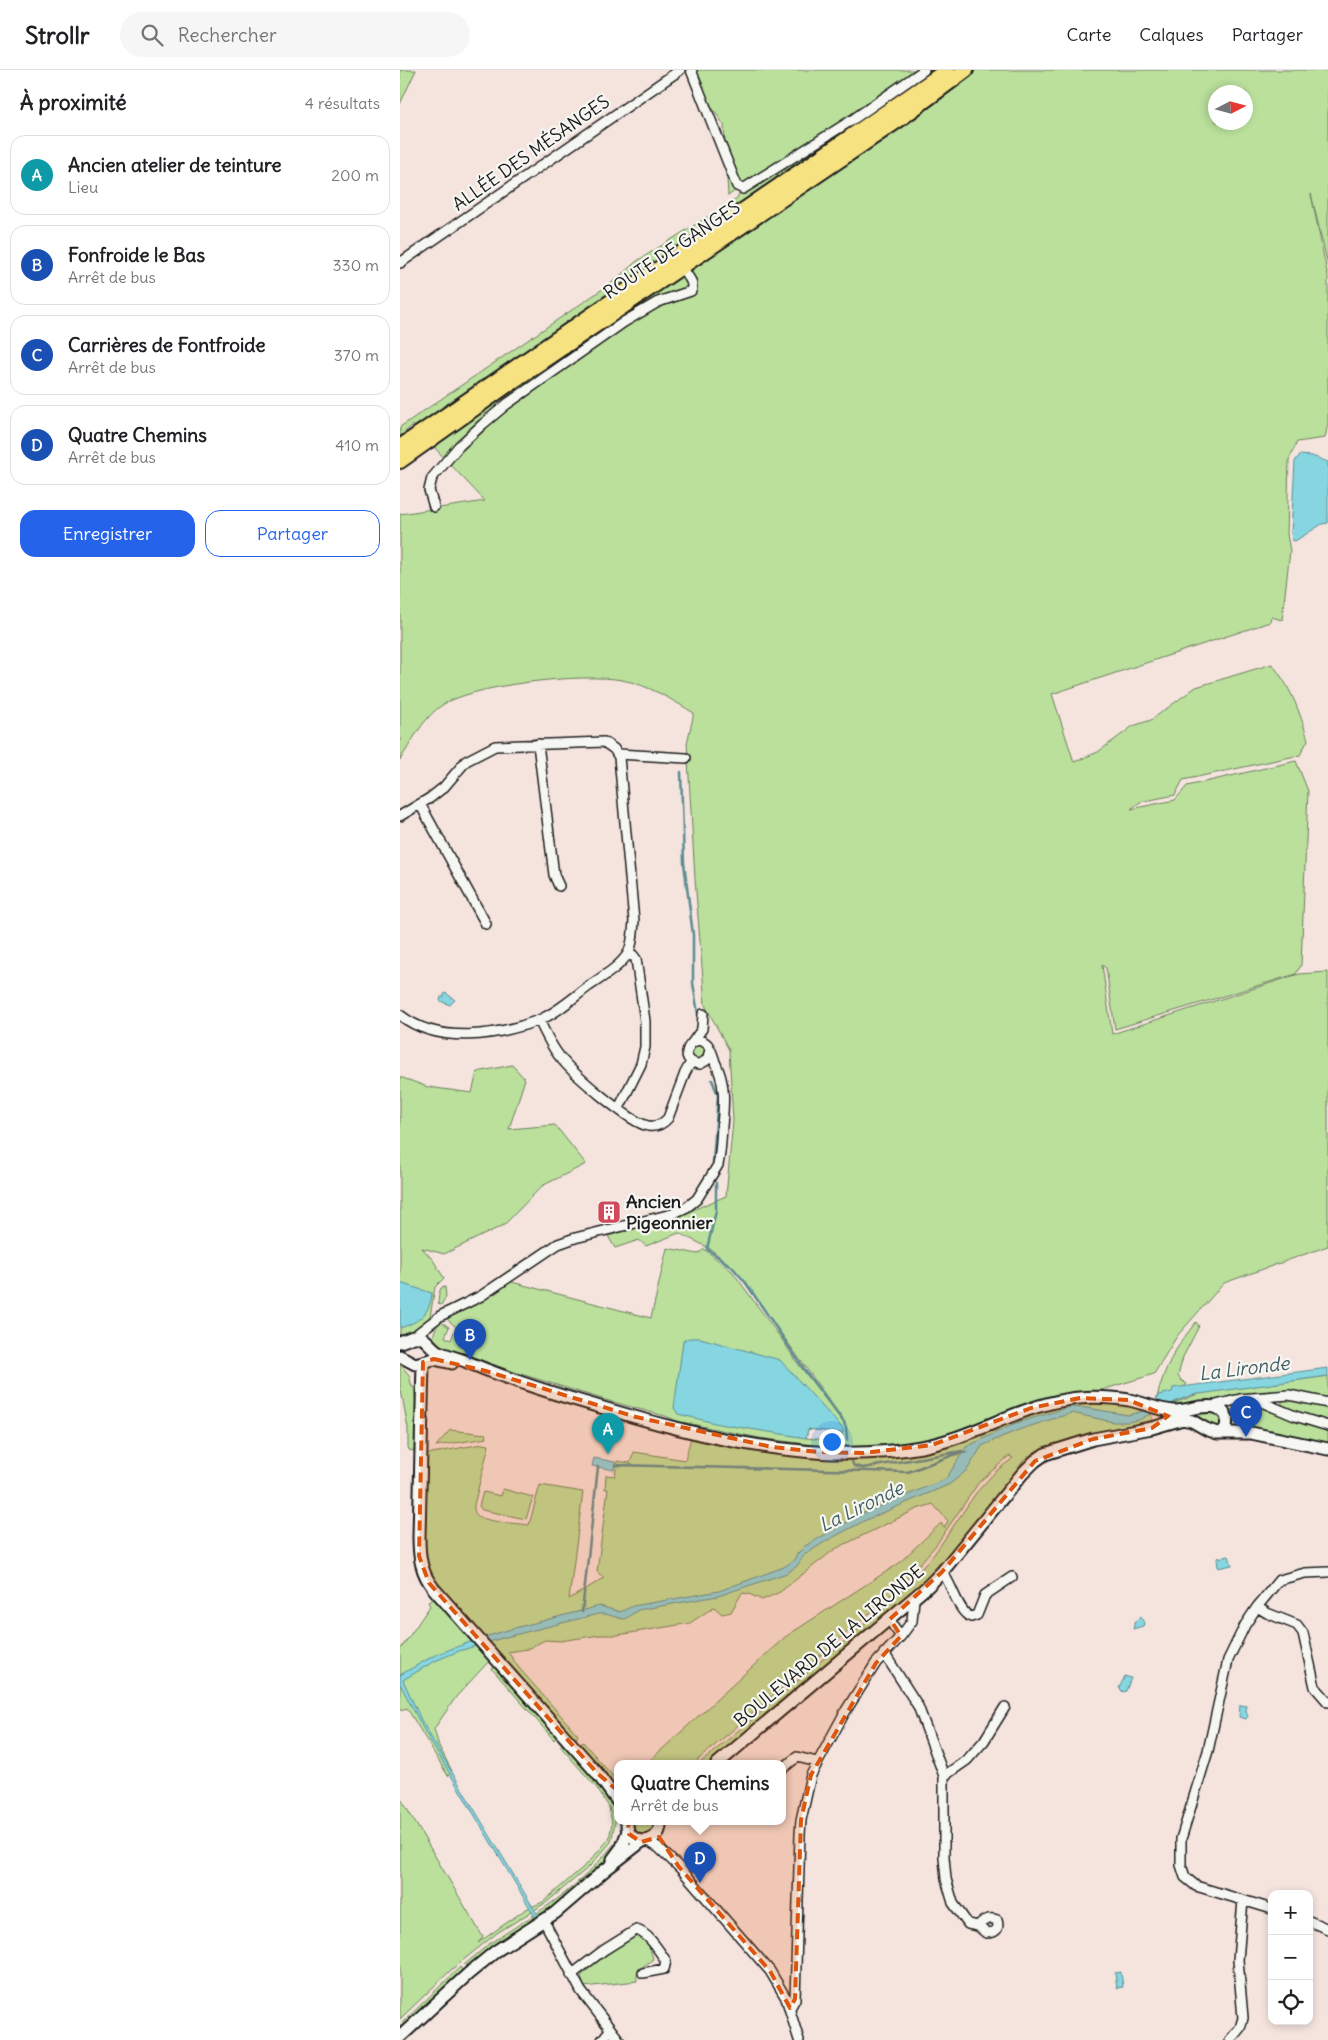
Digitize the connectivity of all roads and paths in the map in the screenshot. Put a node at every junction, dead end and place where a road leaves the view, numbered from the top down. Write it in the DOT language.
graph roads {
  1 [pos="680,70"];
  2 [pos="691,70"];
  3 [pos="924,70"];
  4 [pos="947,70"];
  5 [pos="966,70"];
  6 [pos="400,263"];
  7 [pos="681,267"];
  8 [pos="400,447"];
  9 [pos="400,461"];
  10 [pos="434,507"];
  11 [pos="538,744"];
  12 [pos="618,754"];
  13 [pos="686,758"];
  14 [pos="420,804"];
  15 [pos="400,816"];
  16 [pos="559,886"];
  17 [pos="486,924"];
  18 [pos="627,956"];
  19 [pos="400,1015"];
  20 [pos="539,1020"];
  21 [pos="690,1044"];
  22 [pos="709,1048"];
  23 [pos="694,1063"];
  24 [pos="723,1082"];
  25 [pos="618,1108"];
  26 [pos="432,1323"];
  27 [pos="408,1339"];
  28 [pos="429,1344"];
  29 [pos="405,1359"];
  30 [pos="424,1362"];
  31 [pos="486,1370"];
  32 [pos="1252,1398"];
  33 [pos="1231,1401"];
  34 [pos="1328,1403"];
  35 [pos="1212,1406"];
  36 [pos="1199,1408"];
  37 [pos="1163,1412"];
  38 [pos="1226,1414"];
  39 [pos="1184,1415"];
  40 [pos="421,1424"];
  41 [pos="1200,1426"];
  42 [pos="1328,1426"];
  43 [pos="1152,1428"];
  44 [pos="1221,1433"];
  45 [pos="1251,1433"];
  46 [pos="1328,1449"];
  47 [pos="942,1572"];
  48 [pos="1328,1572"];
  49 [pos="1012,1576"];
  50 [pos="914,1599"];
  51 [pos="1257,1606"];
  52 [pos="890,1619"];
  53 [pos="901,1636"];
  54 [pos="884,1653"];
  55 [pos="1328,1702"];
  56 [pos="1005,1708"];
  57 [pos="722,1760"];
  58 [pos="817,1762"];
  59 [pos="786,1766"];
  60 [pos="597,1773"];
  61 [pos="944,1776"];
  62 [pos="614,1788"];
  63 [pos="614,1796"];
  64 [pos="660,1825"];
  65 [pos="627,1826"];
  66 [pos="644,1842"];
  67 [pos="679,1867"];
  68 [pos="605,1870"];
  69 [pos="1243,1900"];
  70 [pos="1268,1908"];
  71 [pos="544,1921"];
  72 [pos="1313,1923"];
  73 [pos="978,1926"];
  74 [pos="1328,1929"];
  75 [pos="643,1973"];
  76 [pos="572,1975"];
  77 [pos="790,2008"];
  78 [pos="610,2030"];
  79 [pos="400,2037"];
  80 [pos="602,2040"];
  81 [pos="619,2040"];
  82 [pos="799,2040"];
  83 [pos="1230,2040"];
  1 -- 6 [label="street, ALLÉE DES MÉSANGES"];
  2 -- 3 [label="street"];
  4 -- 8 [label="main road, ROUTE DE GANGES"];
  5 -- 7 [label="main road, ROUTE DE GANGES"];
  7 -- 9 [label="main road, ROUTE DE GANGES"];
  7 -- 10 [label="street"];
  11 -- 12 [label="street"];
  11 -- 14 [label="street"];
  11 -- 16 [label="street"];
  12 -- 13 [label="street"];
  12 -- 18 [label="street"];
  14 -- 15 [label="street"];
  14 -- 17 [label="street"];
  18 -- 20 [label="street"];
  18 -- 25 [label="street"];
  19 -- 20 [label="street"];
  20 -- 25 [label="street"];
  21 -- 22 [label="street"];
  21 -- 22 [label="street"];
  21 -- 23 [label="street"];
  22 -- 23 [label="street"];
  22 -- 24 [label="street"];
  23 -- 24 [label="street"];
  23 -- 25 [label="street"];
  24 -- 26 [label="street"];
  26 -- 27 [label="street"];
  26 -- 28 [label="street"];
  27 -- 28 [label="street"];
  27 -- 29 [label="street"];
  28 -- 30 [label="street"];
  28 -- 31 [label="street"];
  29 -- 30 [label="street"];
  29 -- 40 [label="street"];
  30 -- 31 [label="street"];
  30 -- 40 [label="street"];
  31 -- 37 [label="street"];
  32 -- 33 [label="street"];
  32 -- 34 [label="street"];
  32 -- 42 [label="street"];
  33 -- 35 [label="street"];
  33 -- 38 [label="street"];
  35 -- 36 [label="street"];
  35 -- 38 [label="street"];
  36 -- 39 [label="street"];
  36 -- 41 [label="street"];
  37 -- 39 [label="street"];
  37 -- 43 [label="street, BOULEVARD DE LA LIRONDE"];
  38 -- 44 [label="street"];
  38 -- 45 [label="street"];
  39 -- 41 [label="street"];
  39 -- 43 [label="street, BOULEVARD DE LA LIRONDE"];
  40 -- 60 [label="street"];
  41 -- 44 [label="street"];
  43 -- 47 [label="street, BOULEVARD DE LA LIRONDE"];
  44 -- 45 [label="street"];
  45 -- 46 [label="street"];
  47 -- 49 [label="street"];
  47 -- 50 [label="street, BOULEVARD DE LA LIRONDE"];
  48 -- 51 [label="street"];
  50 -- 52 [label="street, BOULEVARD DE LA LIRONDE"];
  50 -- 53 [label="street"];
  51 -- 55 [label="street"];
  51 -- 69 [label="street"];
  52 -- 53 [label="street"];
  52 -- 57 [label="street, BOULEVARD DE LA LIRONDE"];
  53 -- 54 [label="street"];
  54 -- 58 [label="street"];
  54 -- 61 [label="street"];
  56 -- 61 [label="street"];
  58 -- 59 [label="street"];
  58 -- 77 [label="street"];
  60 -- 62 [label="street"];
  60 -- 63 [label="street"];
  61 -- 73 [label="street"];
  64 -- 66 [label="street"];
  64 -- 67 [label="street"];
  65 -- 66 [label="street"];
  65 -- 68 [label="street"];
  66 -- 67 [label="street"];
  66 -- 68 [label="street"];
  67 -- 77 [label="street"];
  68 -- 71 [label="street"];
  69 -- 70 [label="street"];
  69 -- 83 [label="street"];
  71 -- 76 [label="street"];
  71 -- 79 [label="street"];
  72 -- 74 [label="street"];
  75 -- 76 [label="street"];
  76 -- 78 [label="street"];
  77 -- 82 [label="street"];
  78 -- 80 [label="street"];
  78 -- 81 [label="street"];
}
